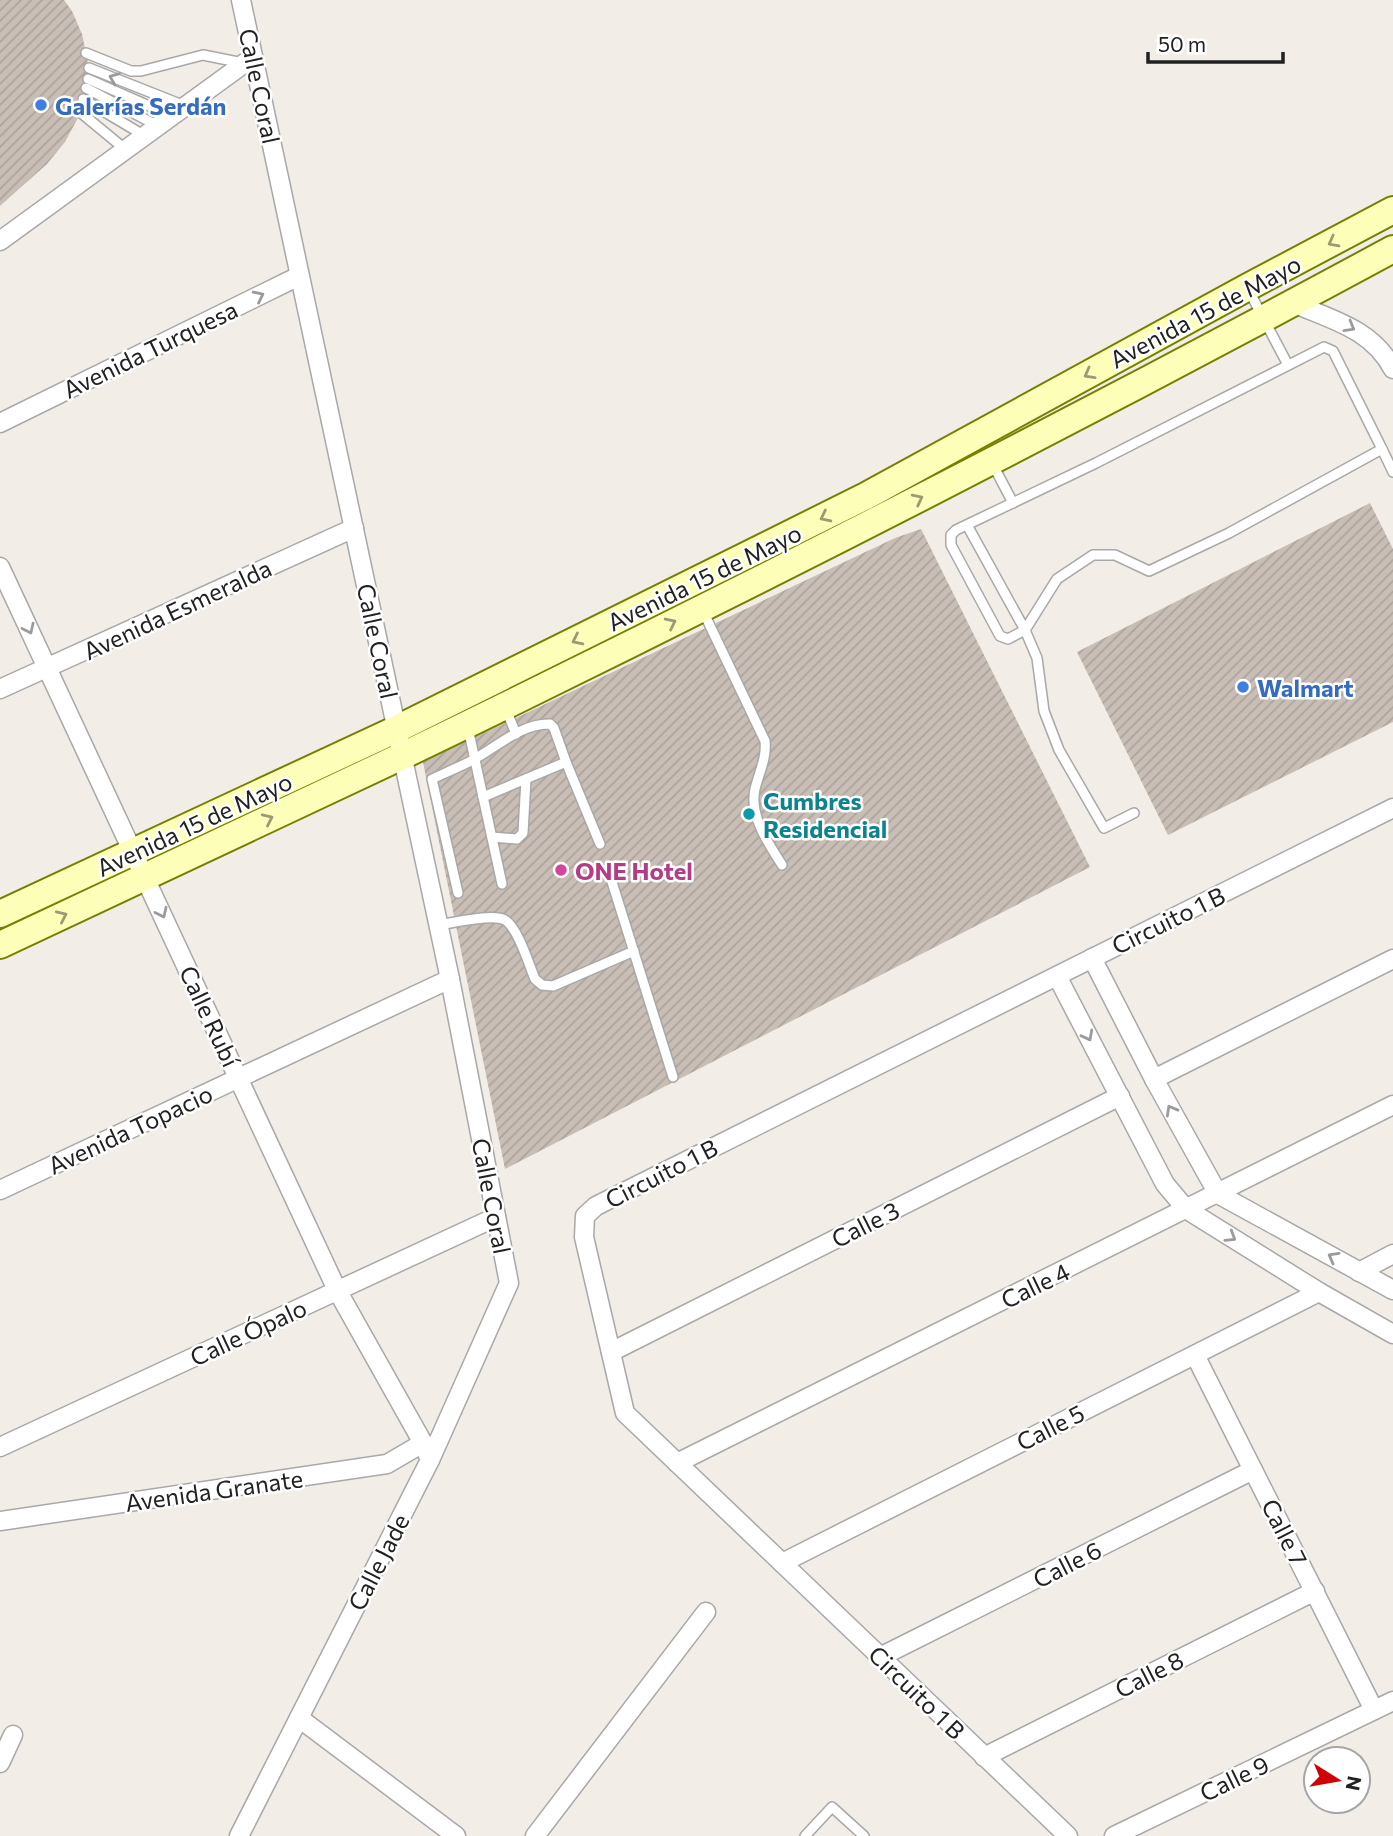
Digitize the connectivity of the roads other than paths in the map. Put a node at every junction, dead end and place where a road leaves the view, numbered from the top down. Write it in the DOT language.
graph roads {
  1 [pos="241,0"];
  2 [pos="86,54"];
  3 [pos="249,60"];
  4 [pos="89,68"];
  5 [pos="83,99"];
  6 [pos="80,112"];
  7 [pos="165,121"];
  8 [pos="126,150"];
  9 [pos="1393,210"];
  10 [pos="0,241"];
  11 [pos="1393,249"];
  12 [pos="299,276"];
  13 [pos="1248,287"];
  14 [pos="1293,303"];
  15 [pos="1264,318"];
  16 [pos="1390,358"];
  17 [pos="1288,365"];
  18 [pos="0,423"];
  19 [pos="1382,449"];
  20 [pos="991,462"];
  21 [pos="1393,472"];
  22 [pos="866,496"];
  23 [pos="1013,503"];
  24 [pos="880,519"];
  25 [pos="967,525"];
  26 [pos="354,528"];
  27 [pos="0,567"];
  28 [pos="701,608"];
  29 [pos="1025,630"];
  30 [pos="48,668"];
  31 [pos="0,689"];
  32 [pos="504,705"];
  33 [pos="467,724"];
  34 [pos="397,729"];
  35 [pos="516,734"];
  36 [pos="402,756"];
  37 [pos="473,760"];
  38 [pos="566,762"];
  39 [pos="526,779"];
  40 [pos="483,797"];
  41 [pos="1393,808"];
  42 [pos="1134,813"];
  43 [pos="492,837"];
  44 [pos="600,844"];
  45 [pos="133,852"];
  46 [pos="782,864"];
  47 [pos="145,877"];
  48 [pos="612,882"];
  49 [pos="502,884"];
  50 [pos="458,894"];
  51 [pos="0,914"];
  52 [pos="437,925"];
  53 [pos="0,945"];
  54 [pos="634,951"];
  55 [pos="1092,958"];
  56 [pos="1393,959"];
  57 [pos="1057,976"];
  58 [pos="450,979"];
  59 [pos="673,1077"];
  60 [pos="239,1078"];
  61 [pos="1154,1079"];
  62 [pos="1119,1096"];
  63 [pos="1393,1105"];
  64 [pos="0,1191"];
  65 [pos="1218,1194"];
  66 [pos="1186,1209"];
  67 [pos="496,1217"];
  68 [pos="1393,1254"];
  69 [pos="1359,1272"];
  70 [pos="509,1283"];
  71 [pos="337,1290"];
  72 [pos="1393,1290"];
  73 [pos="1319,1292"];
  74 [pos="1393,1334"];
  75 [pos="611,1352"];
  76 [pos="1195,1354"];
  77 [pos="423,1443"];
  78 [pos="0,1447"];
  79 [pos="430,1460"];
  80 [pos="677,1463"];
  81 [pos="1254,1470"];
  82 [pos="0,1521"];
  83 [pos="782,1563"];
  84 [pos="1315,1591"];
  85 [pos="706,1612"];
  86 [pos="880,1657"];
  87 [pos="1393,1701"];
  88 [pos="1374,1710"];
  89 [pos="299,1718"];
  90 [pos="13,1735"];
  91 [pos="984,1757"];
  92 [pos="0,1763"];
  93 [pos="239,1836"];
  94 [pos="456,1836"];
  95 [pos="535,1836"];
  96 [pos="806,1836"];
  97 [pos="864,1836"];
  98 [pos="1069,1836"];
  99 [pos="1114,1836"];
  1 -- 3 [label="street, Calle Coral"];
  2 -- 3 [label="lane"];
  3 -- 7 [label="street"];
  3 -- 12 [label="street, Calle Coral"];
  7 -- 4 [label="lane, one-way"];
  5 -- 7 [label="lane"];
  6 -- 8 [label="lane"];
  7 -- 7 [label="lane"];
  7 -- 8 [label="street"];
  8 -- 10 [label="street"];
  9 -- 13 [label="main road, Avenida 15 de Mayo, one-way"];
  11 -- 14 [label="main road, Avenida 15 de Mayo"];
  18 -- 12 [label="street, Avenida Turquesa, one-way"];
  12 -- 26 [label="street, Calle Coral"];
  13 -- 15 [label="lane"];
  13 -- 22 [label="main road, Avenida 15 de Mayo, one-way"];
  14 -- 15 [label="main road, Avenida 15 de Mayo"];
  14 -- 16 [label="street, one-way"];
  15 -- 17 [label="lane"];
  15 -- 20 [label="main road, Avenida 15 de Mayo"];
  17 -- 19 [label="lane"];
  17 -- 23 [label="lane"];
  19 -- 21 [label="lane"];
  19 -- 29 [label="lane"];
  20 -- 23 [label="lane"];
  24 -- 20 [label="main road, Avenida 15 de Mayo, one-way"];
  22 -- 24 [label="main road"];
  22 -- 34 [label="main road, Avenida 15 de Mayo, one-way"];
  23 -- 25 [label="lane"];
  24 -- 28 [label="main road, Avenida 15 de Mayo"];
  25 -- 29 [label="lane"];
  25 -- 29 [label="lane"];
  26 -- 30 [label="street, Avenida Esmeralda"];
  26 -- 34 [label="street, Calle Coral"];
  27 -- 30 [label="street, Calle Rubí, one-way"];
  32 -- 28 [label="main road, Avenida 15 de Mayo, one-way"];
  28 -- 46 [label="lane"];
  29 -- 42 [label="lane"];
  30 -- 31 [label="street, Avenida Esmeralda"];
  30 -- 45 [label="street, Calle Rubí"];
  32 -- 33 [label="main road, Avenida 15 de Mayo"];
  32 -- 35 [label="lane"];
  33 -- 36 [label="main road, Avenida 15 de Mayo"];
  33 -- 37 [label="lane"];
  34 -- 36 [label="street, Calle Coral"];
  34 -- 45 [label="main road, Avenida 15 de Mayo"];
  35 -- 37 [label="lane"];
  35 -- 38 [label="lane"];
  47 -- 36 [label="main road, Avenida 15 de Mayo, one-way"];
  36 -- 52 [label="street, Calle Coral"];
  37 -- 40 [label="lane"];
  37 -- 50 [label="lane"];
  38 -- 39 [label="lane"];
  38 -- 44 [label="lane"];
  39 -- 40 [label="lane"];
  39 -- 43 [label="lane"];
  40 -- 43 [label="lane"];
  41 -- 55 [label="street, Circuito 1 B"];
  43 -- 49 [label="lane"];
  45 -- 47 [label="street, Calle Rubí"];
  45 -- 51 [label="main road, Avenida 15 de Mayo"];
  53 -- 47 [label="main road, Avenida 15 de Mayo, one-way"];
  47 -- 60 [label="street, Calle Rubí, one-way"];
  48 -- 54 [label="lane"];
  52 -- 54 [label="lane"];
  52 -- 58 [label="street, Calle Coral"];
  54 -- 59 [label="lane"];
  55 -- 57 [label="street, Circuito 1 B"];
  55 -- 61 [label="street"];
  56 -- 61 [label="street"];
  57 -- 62 [label="street, one-way"];
  57 -- 75 [label="street, Circuito 1 B"];
  58 -- 60 [label="street, Avenida Topacio"];
  58 -- 67 [label="street, Calle Coral"];
  60 -- 64 [label="street, Avenida Topacio"];
  60 -- 71 [label="street, Calle Rubí"];
  65 -- 61 [label="street, one-way"];
  62 -- 66 [label="street"];
  62 -- 75 [label="street, Calle 3"];
  63 -- 65 [label="street, Calle 4"];
  65 -- 66 [label="street, Calle 4"];
  69 -- 65 [label="street, one-way"];
  66 -- 73 [label="street, one-way"];
  66 -- 80 [label="street, Calle 4"];
  67 -- 70 [label="street, Calle Coral"];
  67 -- 71 [label="street, Calle Ópalo"];
  68 -- 69 [label="street"];
  69 -- 72 [label="street"];
  70 -- 79 [label="street, Calle Jade"];
  71 -- 77 [label="street, Calle Rubí"];
  71 -- 78 [label="street, Calle Ópalo"];
  73 -- 74 [label="street"];
  73 -- 76 [label="street, Calle 5"];
  75 -- 80 [label="street, Circuito 1 B"];
  76 -- 81 [label="street, Calle 7"];
  76 -- 83 [label="street, Calle 5"];
  77 -- 79 [label="street, Calle Rubí"];
  77 -- 82 [label="street, Avenida Granate"];
  79 -- 89 [label="street, Calle Jade"];
  80 -- 83 [label="street, Circuito 1 B"];
  81 -- 84 [label="street, Calle 7"];
  81 -- 86 [label="street, Calle 6"];
  83 -- 86 [label="street, Circuito 1 B"];
  84 -- 88 [label="street, Calle 7"];
  84 -- 91 [label="street, Calle 8"];
  85 -- 95 [label="street"];
  86 -- 91 [label="street, Circuito 1 B"];
  87 -- 88 [label="street, Calle 9"];
  88 -- 99 [label="street, Calle 9"];
  89 -- 93 [label="street, Calle Jade"];
  89 -- 94 [label="street"];
  90 -- 92 [label="street"];
  91 -- 98 [label="street, Circuito 1 B"];
  96 -- 97 [label="lane"];
}
